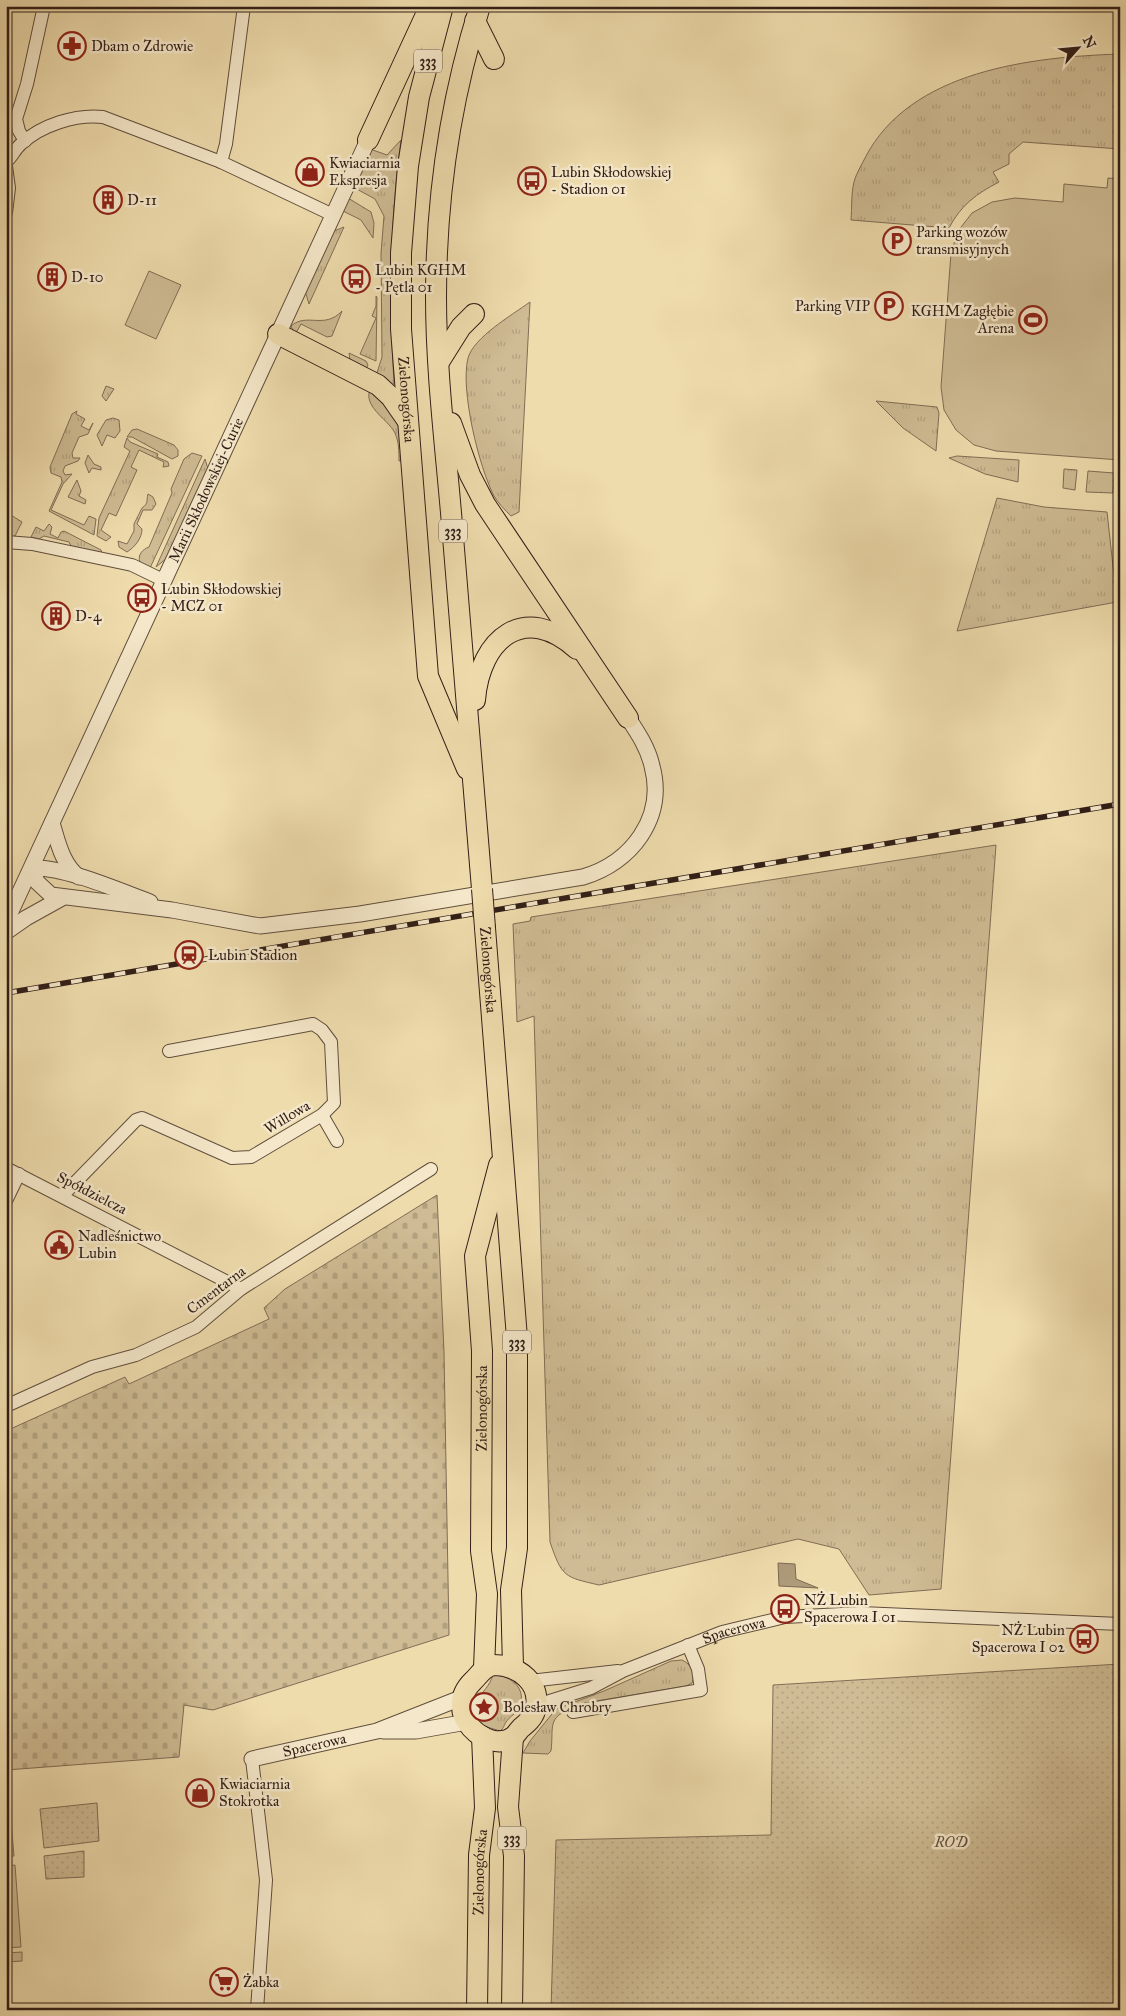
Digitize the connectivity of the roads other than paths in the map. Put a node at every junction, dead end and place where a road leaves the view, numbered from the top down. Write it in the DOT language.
graph roads {
  1 [pos="44,6"];
  2 [pos="244,6"];
  3 [pos="430,6"];
  4 [pos="443,6"];
  5 [pos="478,14"];
  6 [pos="494,59"];
  7 [pos="368,140"];
  8 [pos="25,141"];
  9 [pos="6,162"];
  10 [pos="221,162"];
  11 [pos="6,166"];
  12 [pos="6,213"];
  13 [pos="333,215"];
  14 [pos="474,314"];
  15 [pos="278,334"];
  16 [pos="439,362"];
  17 [pos="441,398"];
  18 [pos="407,420"];
  19 [pos="6,542"];
  20 [pos="165,581"];
  21 [pos="587,658"];
  22 [pos="628,718"];
  23 [pos="471,749"];
  24 [pos="474,787"];
  25 [pos="52,823"];
  26 [pos="32,868"];
  27 [pos="80,878"];
  28 [pos="62,898"];
  29 [pos="172,910"];
  30 [pos="6,922"];
  31 [pos="6,932"];
  32 [pos="169,1051"];
  33 [pos="322,1115"];
  34 [pos="337,1141"];
  35 [pos="503,1153"];
  36 [pos="6,1168"];
  37 [pos="431,1170"];
  38 [pos="19,1174"];
  39 [pos="62,1196"];
  40 [pos="6,1201"];
  41 [pos="242,1289"];
  42 [pos="6,1406"];
  43 [pos="1120,1624"];
  44 [pos="688,1645"];
  45 [pos="513,1667"];
  46 [pos="484,1668"];
  47 [pos="622,1670"];
  48 [pos="530,1681"];
  49 [pos="461,1698"];
  50 [pos="536,1705"];
  51 [pos="573,1712"];
  52 [pos="467,1722"];
  53 [pos="376,1731"];
  54 [pos="482,1736"];
  55 [pos="513,1737"];
  56 [pos="252,1759"];
  57 [pos="257,2010"];
  58 [pos="477,2010"];
  59 [pos="512,2010"];
  1 -- 8 [label="street"];
  2 -- 10 [label="street"];
  3 -- 7 [label="main road"];
  4 -- 18 [label="main road, Zielonogórska / 333"];
  5 -- 6 [label="main road"];
  5 -- 16 [label="main road, Zielonogórska / 333"];
  7 -- 13 [label="street, Marii Skłodowskiej-Curie"];
  8 -- 9 [label="street"];
  8 -- 10 [label="street"];
  10 -- 13 [label="street"];
  11 -- 12 [label="street"];
  13 -- 15 [label="street, Marii Skłodowskiej-Curie"];
  14 -- 16 [label="main road"];
  15 -- 18 [label="main road"];
  15 -- 20 [label="street, Marii Skłodowskiej-Curie"];
  16 -- 17 [label="main road, Zielonogórska / 333"];
  17 -- 21 [label="main road"];
  17 -- 23 [label="main road, Zielonogórska / 333"];
  18 -- 24 [label="main road, Zielonogórska / 333"];
  19 -- 20 [label="street"];
  20 -- 25 [label="street, Marii Skłodowskiej-Curie"];
  21 -- 22 [label="main road"];
  21 -- 23 [label="main road"];
  22 -- 29 [label="street"];
  23 -- 24 [label="main road, Zielonogórska / 333"];
  24 -- 35 [label="main road, Zielonogórska / 333, bridge"];
  25 -- 26 [label="street, Marii Skłodowskiej-Curie"];
  25 -- 27 [label="street"];
  26 -- 27 [label="street"];
  26 -- 28 [label="street"];
  26 -- 30 [label="street, Marii Skłodowskiej-Curie"];
  27 -- 29 [label="street"];
  28 -- 29 [label="street"];
  28 -- 31 [label="street"];
  32 -- 33 [label="street, Willowa"];
  33 -- 34 [label="street"];
  33 -- 39 [label="street, Willowa"];
  35 -- 45 [label="main road, Zielonogórska / 333"];
  35 -- 46 [label="main road, Zielonogórska / 333"];
  36 -- 38 [label="street, Spółdzielcza"];
  37 -- 41 [label="street, Cmentarna"];
  38 -- 39 [label="street, Spółdzielcza"];
  38 -- 40 [label="street"];
  39 -- 41 [label="street, Spółdzielcza"];
  41 -- 42 [label="street, Cmentarna"];
  43 -- 44 [label="street, Spacerowa"];
  44 -- 47 [label="street, Spacerowa"];
  44 -- 51 [label="street"];
  45 -- 46 [label="main road"];
  45 -- 48 [label="main road"];
  46 -- 49 [label="main road"];
  47 -- 48 [label="street, Spacerowa"];
  47 -- 50 [label="street, Spacerowa"];
  48 -- 50 [label="main road"];
  49 -- 52 [label="main road"];
  49 -- 53 [label="street, Spacerowa"];
  50 -- 55 [label="main road"];
  52 -- 53 [label="street, Spacerowa"];
  52 -- 54 [label="main road"];
  53 -- 56 [label="street, Spacerowa"];
  54 -- 55 [label="main road"];
  54 -- 58 [label="main road, Zielonogórska / 333"];
  55 -- 59 [label="main road, Zielonogórska / 333"];
  56 -- 57 [label="street"];
}
